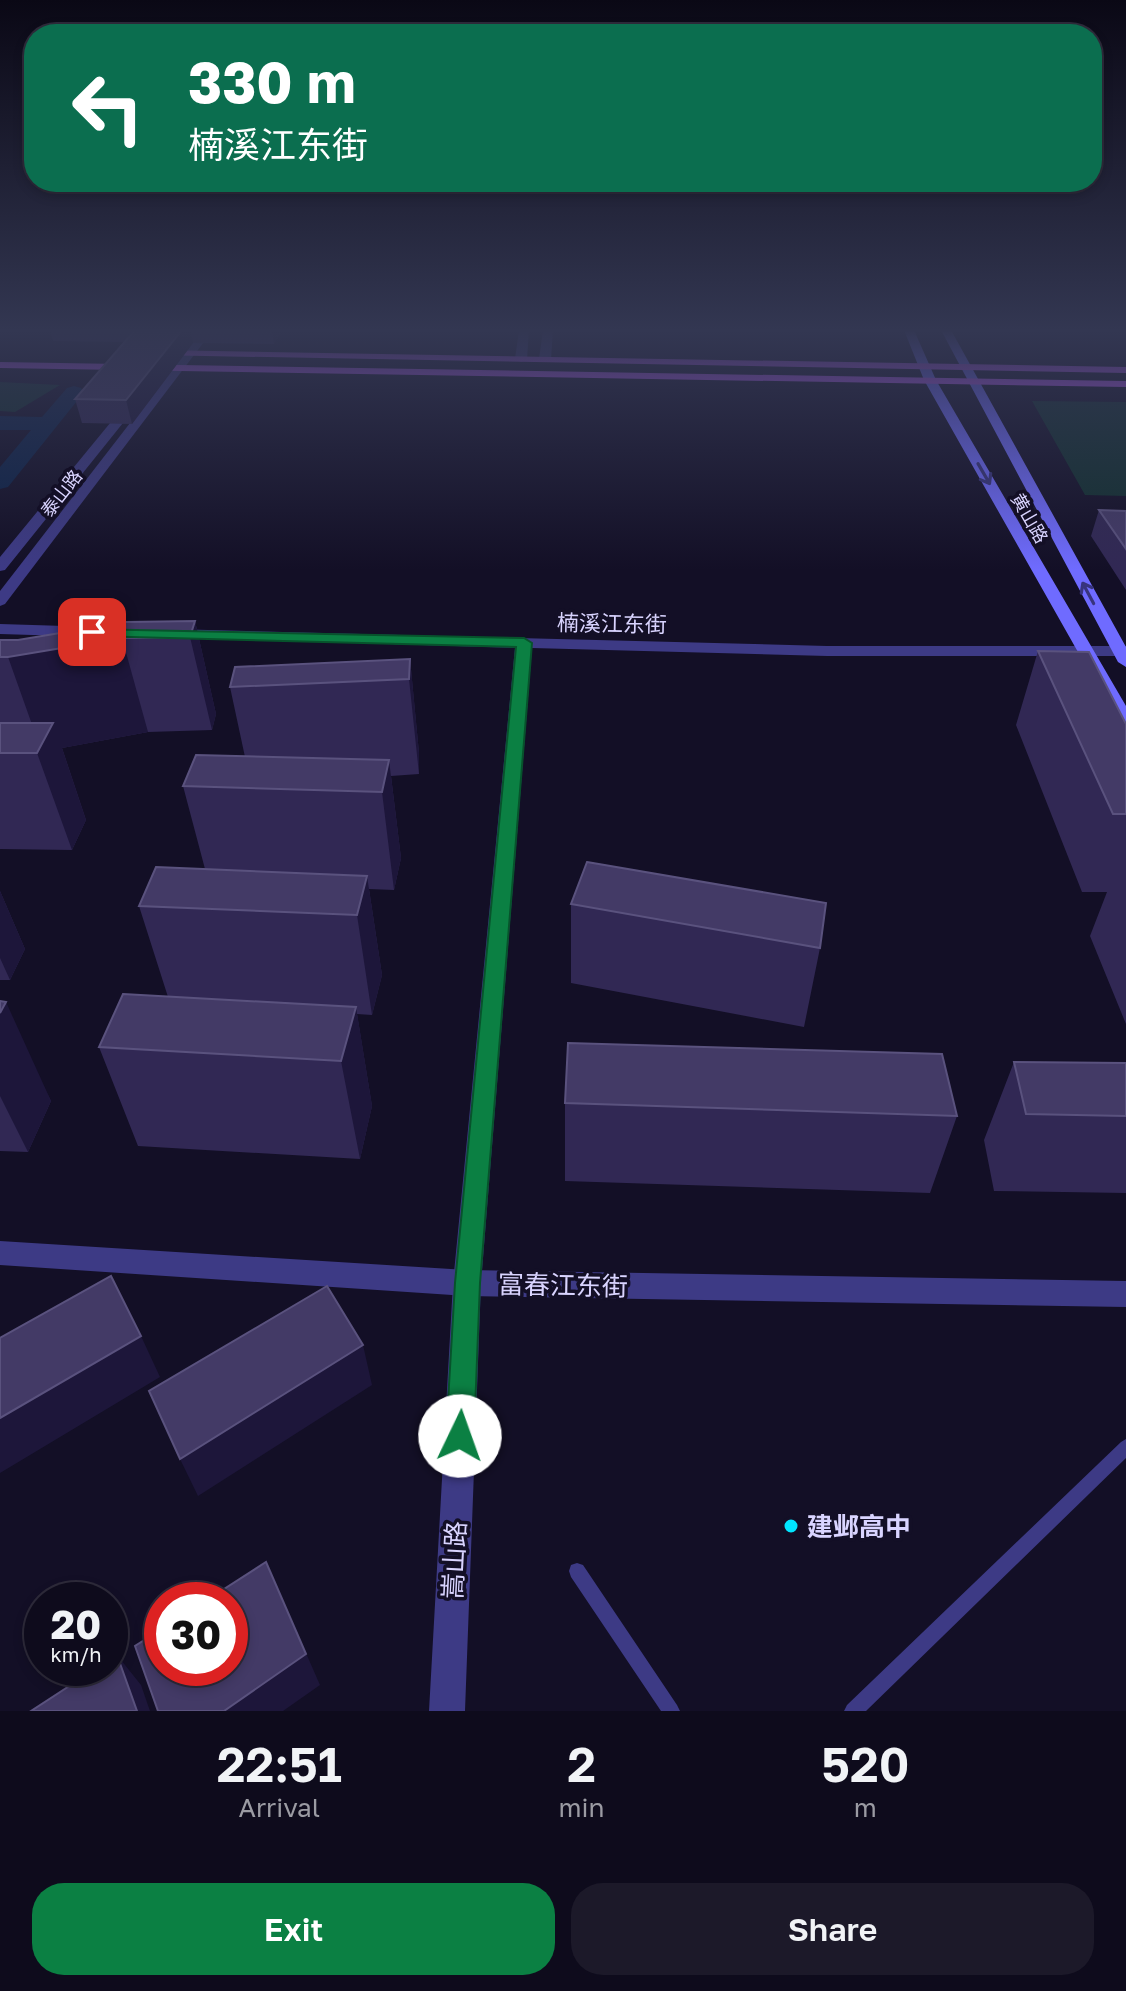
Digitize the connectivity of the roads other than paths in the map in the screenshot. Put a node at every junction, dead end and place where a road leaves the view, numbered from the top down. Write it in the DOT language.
graph roads {
  1 [pos="127,410"];
  2 [pos="148,410"];
  3 [pos="948,410"];
  4 [pos="989,410"];
  5 [pos="0,567"];
  6 [pos="0,601"];
  7 [pos="0,629"];
  8 [pos="111,632"];
  9 [pos="159,633"];
  10 [pos="524,643"];
  11 [pos="1086,650"];
  12 [pos="1124,654"];
  13 [pos="1126,721"];
  14 [pos="0,1253"];
  15 [pos="467,1283"];
  16 [pos="1126,1294"];
  17 [pos="1126,1447"];
  18 [pos="577,1571"];
  19 [pos="447,1711"];
  20 [pos="671,1711"];
  21 [pos="853,1711"];
  1 -- 5 [label="street, 泰山路"];
  2 -- 6 [label="street, 泰山路"];
  3 -- 11 [label="main road, 黄山路, one-way"];
  12 -- 4 [label="main road, 黄山路, one-way"];
  7 -- 8 [label="street"];
  9 -- 10 [label="street, 楠溪江东街"];
  10 -- 11 [label="street, 楠溪江东街"];
  10 -- 15 [label="street, 嵩山路"];
  11 -- 12 [label="street, 楠溪江东街"];
  11 -- 13 [label="main road, 黄山路"];
  14 -- 15 [label="street, 富春江东街"];
  15 -- 16 [label="street, 富春江东街"];
  15 -- 19 [label="street, 嵩山路"];
  17 -- 21 [label="lane"];
  18 -- 20 [label="lane"];
}
